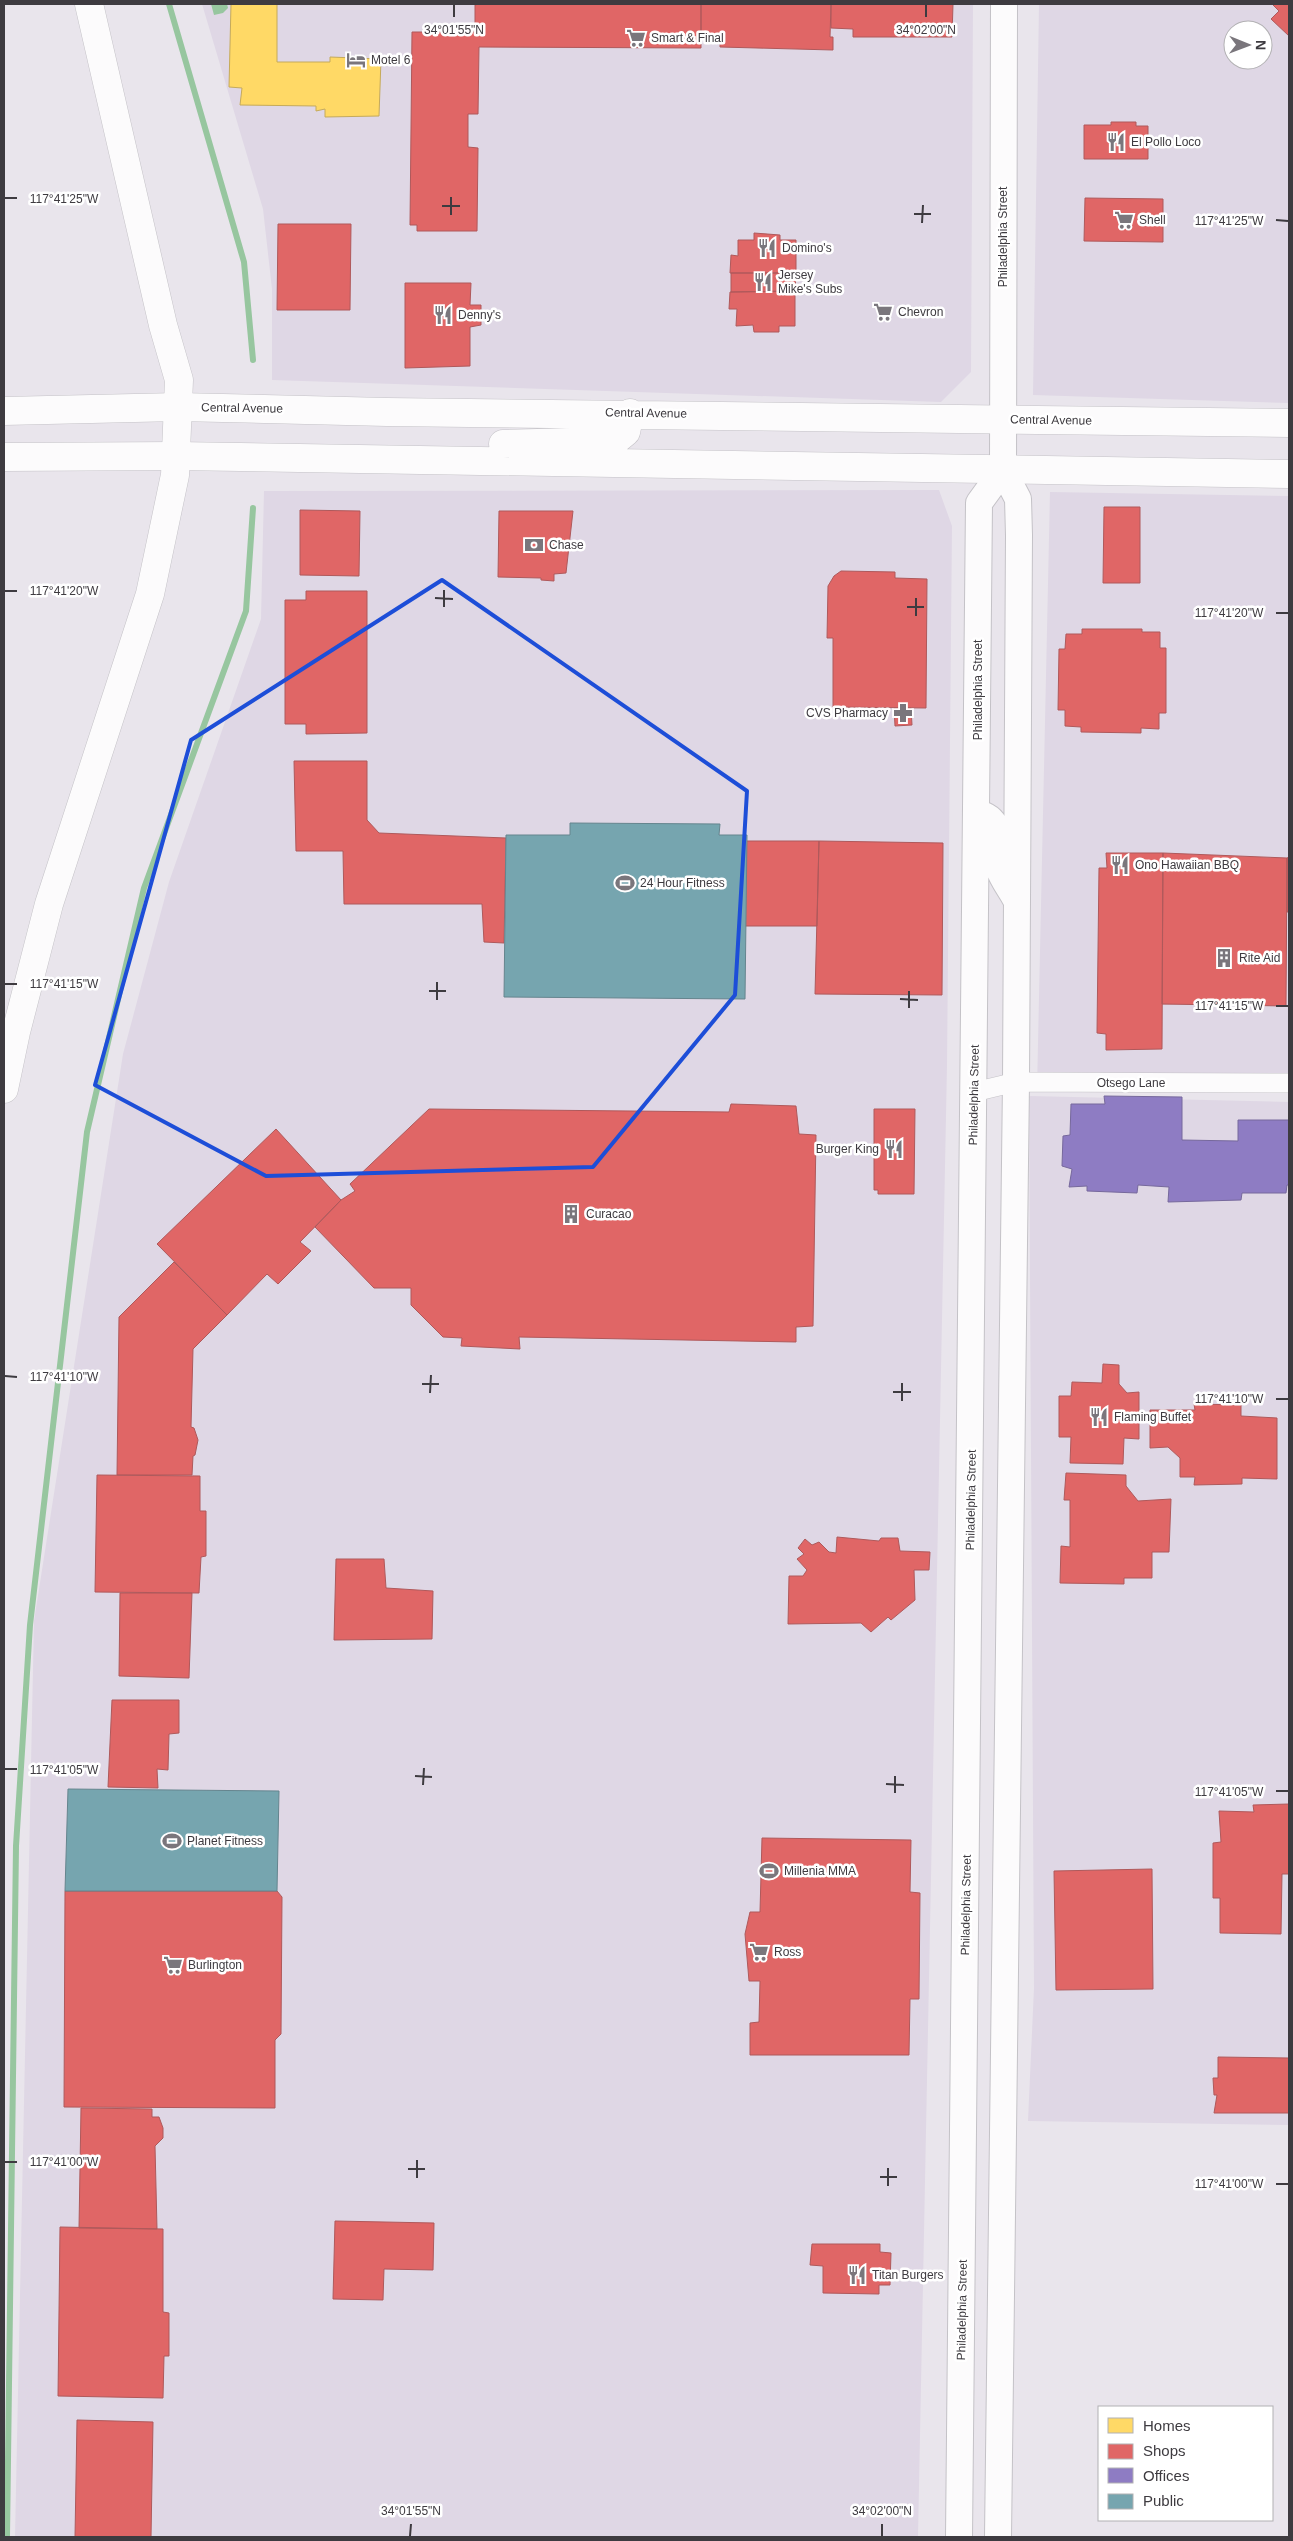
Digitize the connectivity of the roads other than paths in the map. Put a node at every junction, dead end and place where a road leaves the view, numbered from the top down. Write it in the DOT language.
graph roads {
  1 [pos="89,4"];
  2 [pos="1004,4"];
  3 [pos="178,407"];
  4 [pos="4,411"];
  5 [pos="630,413"];
  6 [pos="1003,419"];
  7 [pos="1289,423"];
  8 [pos="176,456"];
  9 [pos="4,457"];
  10 [pos="461,461"];
  11 [pos="1002,470"];
  12 [pos="1289,474"];
  13 [pos="977,812"];
  14 [pos="1017,900"];
  15 [pos="1016,1082"];
  16 [pos="1289,1083"];
  17 [pos="4,1088"];
  18 [pos="974,1092"];
  19 [pos="963,2206"];
  20 [pos="1001,2261"];
  21 [pos="959,2537"];
  22 [pos="998,2537"];
  1 -- 3 [label="main road"];
  2 -- 6 [label="main road, Philadelphia Street"];
  3 -- 4 [label="main road, Central Avenue"];
  3 -- 5 [label="main road, Central Avenue"];
  3 -- 8 [label="main road"];
  5 -- 6 [label="main road, Central Avenue"];
  5 -- 10 [label="main road"];
  6 -- 7 [label="main road, Central Avenue"];
  6 -- 11 [label="main road, Philadelphia Street"];
  8 -- 9 [label="main road"];
  8 -- 10 [label="main road"];
  8 -- 17 [label="main road"];
  10 -- 11 [label="main road"];
  11 -- 12 [label="main road"];
  11 -- 13 [label="main road, Philadelphia Street"];
  11 -- 14 [label="main road"];
  13 -- 14 [label="main road"];
  13 -- 18 [label="main road, Philadelphia Street"];
  14 -- 15 [label="main road"];
  15 -- 16 [label="street, Otsego Lane"];
  15 -- 18 [label="street, Otsego Lane"];
  15 -- 20 [label="main road"];
  18 -- 19 [label="main road, Philadelphia Street"];
  19 -- 20 [label="main road"];
  19 -- 21 [label="main road, Philadelphia Street"];
  20 -- 22 [label="main road"];
}
